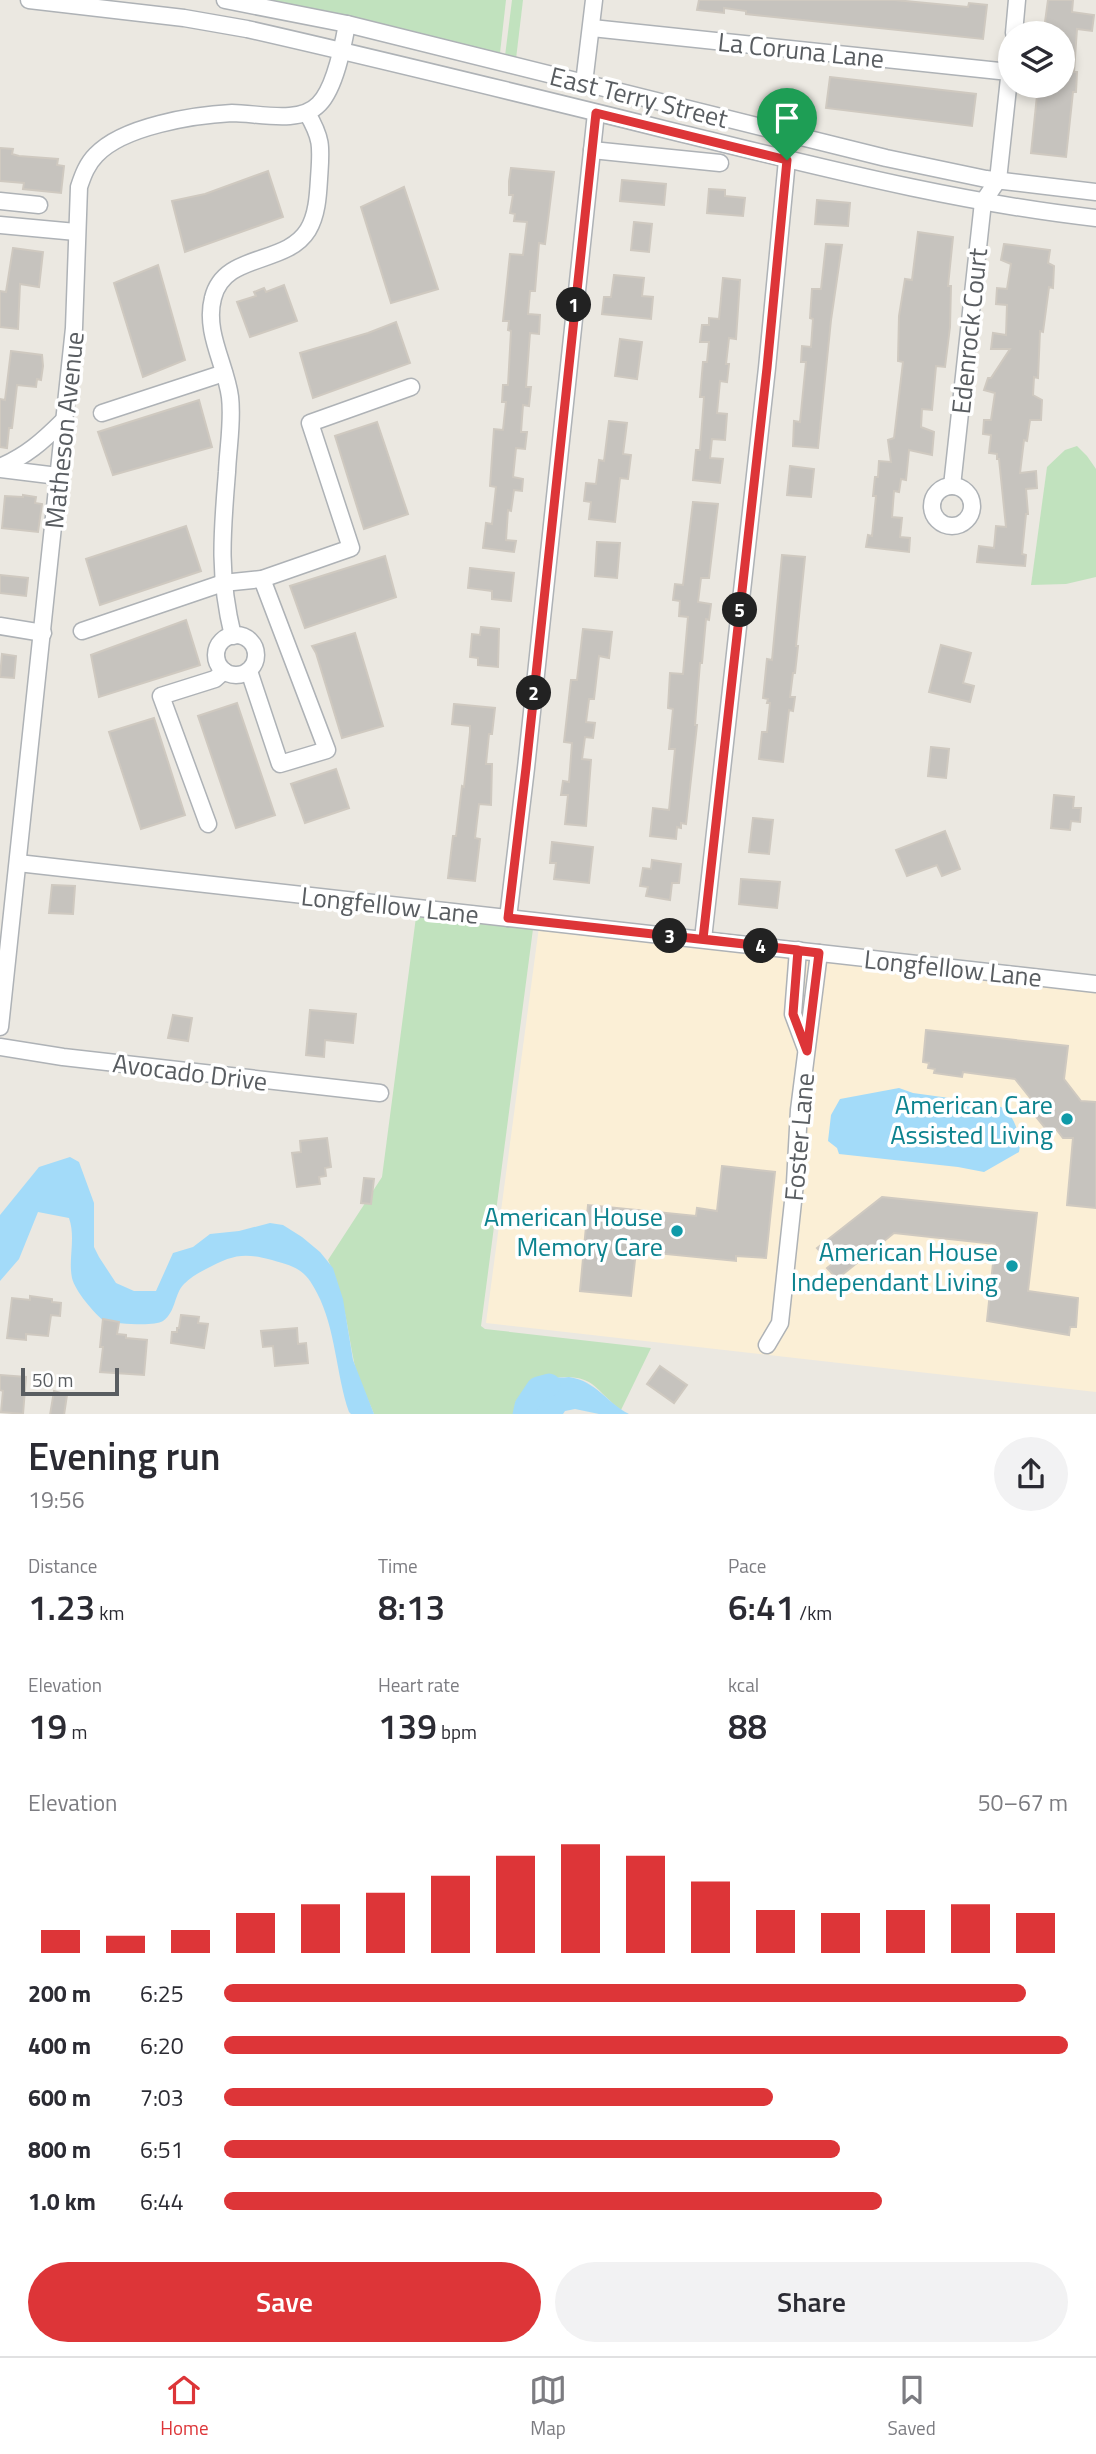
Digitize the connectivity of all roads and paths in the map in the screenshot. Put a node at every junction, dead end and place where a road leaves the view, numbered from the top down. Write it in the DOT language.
graph roads {
  1 [pos="29,0"];
  2 [pos="225,0"];
  3 [pos="594,0"];
  4 [pos="1017,0"];
  5 [pos="1015,21"];
  6 [pos="346,24"];
  7 [pos="592,28"];
  8 [pos="342,51"];
  9 [pos="998,70"];
  10 [pos="584,83"];
  11 [pos="1007,98"];
  12 [pos="307,113"];
  13 [pos="596,113"];
  14 [pos="592,150"];
  15 [pos="787,160"];
  16 [pos="720,163"];
  17 [pos="998,180"];
  18 [pos="1096,191"];
  19 [pos="0,201"];
  20 [pos="983,202"];
  21 [pos="1096,218"];
  22 [pos="0,225"];
  23 [pos="24,228"];
  24 [pos="76,232"];
  25 [pos="224,373"];
  26 [pos="411,387"];
  27 [pos="102,413"];
  28 [pos="63,421"];
  29 [pos="0,468"];
  30 [pos="58,476"];
  31 [pos="952,486"];
  32 [pos="262,579"];
  33 [pos="223,583"];
  34 [pos="0,626"];
  35 [pos="82,631"];
  36 [pos="43,633"];
  37 [pos="233,636"];
  38 [pos="224,671"];
  39 [pos="249,671"];
  40 [pos="208,824"];
  41 [pos="18,863"];
  42 [pos="508,918"];
  43 [pos="703,939"];
  44 [pos="798,950"];
  45 [pos="819,953"];
  46 [pos="1096,984"];
  47 [pos="0,1027"];
  48 [pos="0,1047"];
  49 [pos="807,1051"];
  50 [pos="380,1093"];
  51 [pos="767,1345"];
  1 -- 8 [label="street"];
  2 -- 6 [label="street, East Terry Street"];
  3 -- 7 [label="street"];
  4 -- 5 [label="street"];
  6 -- 8 [label="street"];
  6 -- 10 [label="street, East Terry Street"];
  7 -- 9 [label="street, La Coruna Lane"];
  7 -- 10 [label="street"];
  8 -- 12 [label="street"];
  8 -- 13 [label="street"];
  10 -- 17 [label="street, East Terry Street"];
  11 -- 17 [label="street"];
  12 -- 24 [label="street, Matheson Avenue"];
  12 -- 25 [label="street"];
  13 -- 14 [label="street"];
  13 -- 15 [label="street"];
  14 -- 16 [label="street"];
  14 -- 42 [label="street"];
  15 -- 20 [label="street"];
  15 -- 43 [label="street"];
  17 -- 18 [label="street, East Terry Street"];
  17 -- 20 [label="street, Edenrock Court"];
  19 -- 23 [label="street"];
  20 -- 21 [label="street"];
  20 -- 31 [label="street, Edenrock Court"];
  22 -- 23 [label="street"];
  23 -- 24 [label="street"];
  24 -- 28 [label="street, Matheson Avenue"];
  25 -- 27 [label="street"];
  25 -- 33 [label="street"];
  26 -- 32 [label="street"];
  28 -- 29 [label="street"];
  28 -- 30 [label="street, Matheson Avenue"];
  29 -- 30 [label="street"];
  30 -- 36 [label="street, Matheson Avenue"];
  32 -- 33 [label="street"];
  32 -- 39 [label="street"];
  33 -- 35 [label="street"];
  33 -- 37 [label="street"];
  34 -- 36 [label="street"];
  36 -- 41 [label="street, Matheson Avenue"];
  37 -- 38 [label="street"];
  37 -- 39 [label="street"];
  38 -- 39 [label="street"];
  38 -- 40 [label="street"];
  41 -- 42 [label="street, Longfellow Lane"];
  41 -- 47 [label="street, Matheson Avenue"];
  42 -- 43 [label="street, Longfellow Lane"];
  43 -- 44 [label="street, Longfellow Lane"];
  44 -- 45 [label="street, Longfellow Lane"];
  44 -- 49 [label="street, Foster Lane"];
  45 -- 46 [label="street, Longfellow Lane"];
  45 -- 49 [label="street, Foster Lane"];
  48 -- 50 [label="street, Avocado Drive"];
  49 -- 51 [label="street, Foster Lane"];
}
